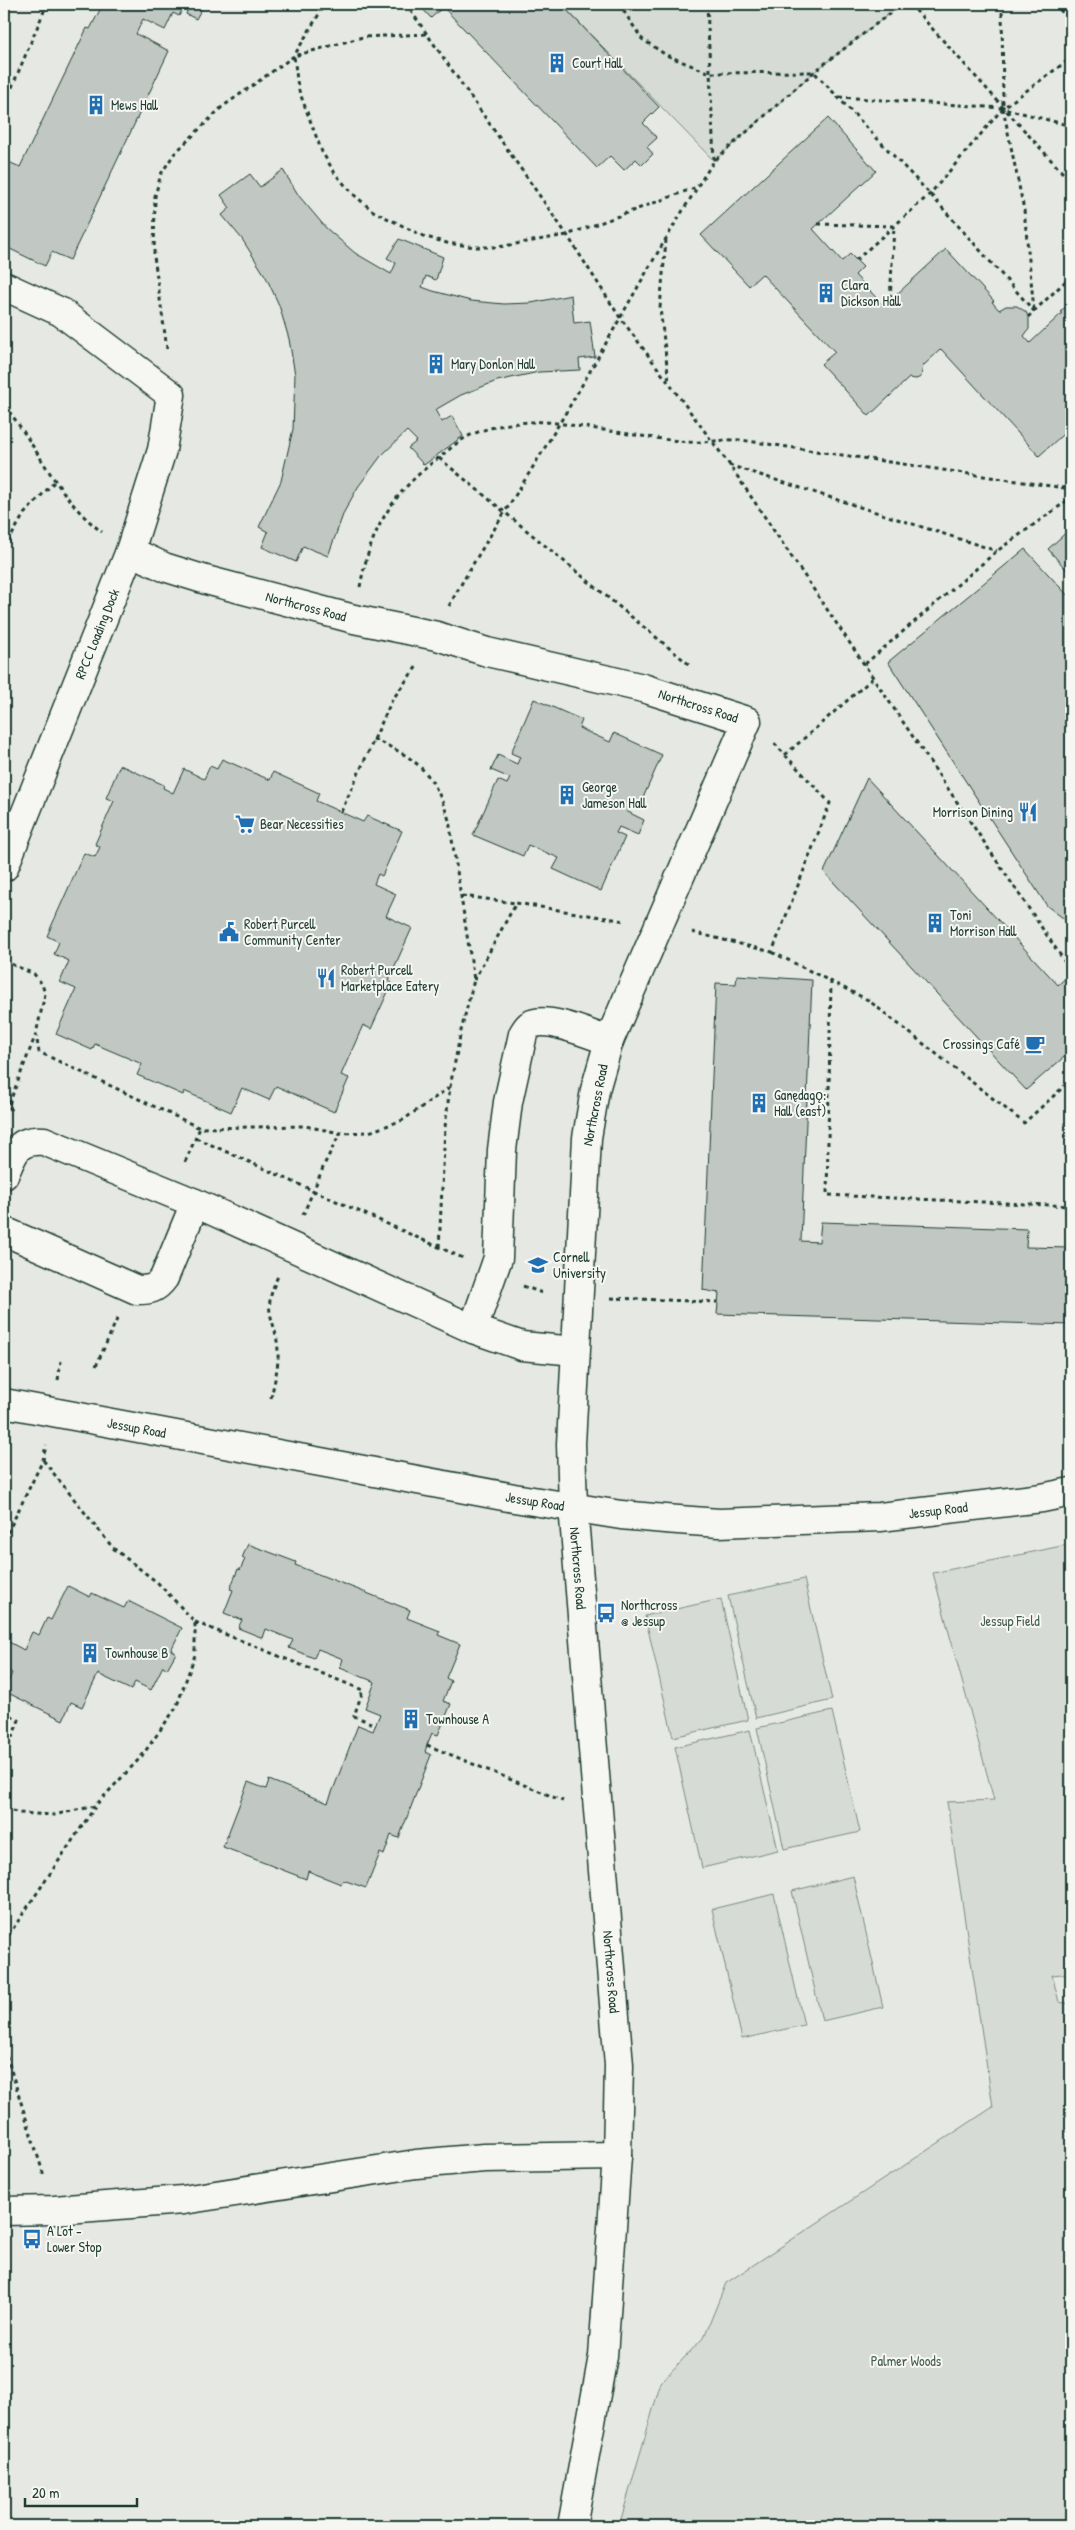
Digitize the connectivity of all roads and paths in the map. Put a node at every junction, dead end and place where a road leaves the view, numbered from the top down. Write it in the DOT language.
graph roads {
  1 [pos="47,4"];
  2 [pos="324,4"];
  3 [pos="406,4"];
  4 [pos="619,4"];
  5 [pos="707,4"];
  6 [pos="902,4"];
  7 [pos="910,4"];
  8 [pos="1002,4"];
  9 [pos="1054,4"];
  10 [pos="1071,21"];
  11 [pos="427,34"];
  12 [pos="294,56"];
  13 [pos="1071,58"];
  14 [pos="814,72"];
  15 [pos="710,73"];
  16 [pos="4,97"];
  17 [pos="839,97"];
  18 [pos="1003,108"];
  19 [pos="1071,126"];
  20 [pos="714,161"];
  21 [pos="1071,182"];
  22 [pos="697,187"];
  23 [pos="930,194"];
  24 [pos="818,224"];
  25 [pos="894,226"];
  26 [pos="567,235"];
  27 [pos="666,236"];
  28 [pos="856,260"];
  29 [pos="1071,276"];
  30 [pos="4,286"];
  31 [pos="890,301"];
  32 [pos="1034,311"];
  33 [pos="619,316"];
  34 [pos="1028,317"];
  35 [pos="669,384"];
  36 [pos="171,396"];
  37 [pos="4,404"];
  38 [pos="559,424"];
  39 [pos="713,443"];
  40 [pos="729,464"];
  41 [pos="55,481"];
  42 [pos="1071,489"];
  43 [pos="1071,498"];
  44 [pos="4,549"];
  45 [pos="130,551"];
  46 [pos="997,551"];
  47 [pos="354,619"];
  48 [pos="437,636"];
  49 [pos="865,664"];
  50 [pos="873,678"];
  51 [pos="373,739"];
  52 [pos="785,755"];
  53 [pos="341,812"];
  54 [pos="4,867"];
  55 [pos="462,896"];
  56 [pos="516,903"];
  57 [pos="659,925"];
  58 [pos="772,952"];
  59 [pos="4,961"];
  60 [pos="1071,971"];
  61 [pos="474,980"];
  62 [pos="832,981"];
  63 [pos="36,1034"];
  64 [pos="609,1041"];
  65 [pos="1071,1080"];
  66 [pos="450,1087"];
  67 [pos="9,1104"];
  68 [pos="196,1138"];
  69 [pos="4,1175"];
  70 [pos="195,1203"];
  71 [pos="1071,1206"];
  72 [pos="4,1231"];
  73 [pos="439,1248"];
  74 [pos="494,1273"];
  75 [pos="578,1297"];
  76 [pos="718,1302"];
  77 [pos="473,1329"];
  78 [pos="575,1351"];
  79 [pos="61,1361"];
  80 [pos="4,1403"];
  81 [pos="52,1412"];
  82 [pos="43,1460"];
  83 [pos="1071,1492"];
  84 [pos="573,1506"];
  85 [pos="4,1540"];
  86 [pos="195,1622"];
  87 [pos="4,1712"];
  88 [pos="376,1725"];
  89 [pos="427,1745"];
  90 [pos="4,1756"];
  91 [pos="95,1806"];
  92 [pos="4,1809"];
  93 [pos="599,1816"];
  94 [pos="4,1942"];
  95 [pos="4,2048"];
  96 [pos="617,2156"];
  97 [pos="54,2210"];
  98 [pos="4,2211"];
  99 [pos="572,2526"];
  1 -- 16 [label="path"];
  2 -- 12 [label="path"];
  3 -- 11 [label="path"];
  4 -- 15 [label="path"];
  5 -- 15 [label="path"];
  6 -- 14 [label="path"];
  7 -- 18 [label="path"];
  8 -- 18 [label="path"];
  9 -- 10 [label="path"];
  11 -- 12 [label="path"];
  11 -- 26 [label="path"];
  12 -- 26 [label="path"];
  12 -- 36 [label="path"];
  13 -- 18 [label="path"];
  14 -- 15 [label="path"];
  14 -- 17 [label="path"];
  14 -- 20 [label="path"];
  15 -- 20 [label="path"];
  17 -- 18 [label="path"];
  17 -- 23 [label="path"];
  18 -- 19 [label="path"];
  18 -- 21 [label="path"];
  18 -- 23 [label="path"];
  18 -- 32 [label="path"];
  20 -- 22 [label="path"];
  22 -- 26 [label="path"];
  22 -- 27 [label="path"];
  23 -- 25 [label="path"];
  23 -- 32 [label="path"];
  24 -- 25 [label="path"];
  25 -- 28 [label="path"];
  25 -- 31 [label="path"];
  26 -- 33 [label="path"];
  27 -- 33 [label="path"];
  27 -- 35 [label="path"];
  29 -- 32 [label="path"];
  30 -- 36 [label="street"];
  32 -- 34 [label="path"];
  33 -- 35 [label="path"];
  33 -- 38 [label="path"];
  35 -- 39 [label="path"];
  36 -- 45 [label="street, RPCC Loading Dock"];
  37 -- 41 [label="path"];
  38 -- 39 [label="path"];
  38 -- 47 [label="path"];
  38 -- 48 [label="path"];
  39 -- 40 [label="path"];
  39 -- 42 [label="path"];
  40 -- 46 [label="path"];
  40 -- 49 [label="path"];
  41 -- 44 [label="path"];
  41 -- 45 [label="path"];
  43 -- 46 [label="path"];
  45 -- 47 [label="street, Northcross Road"];
  45 -- 54 [label="street, RPCC Loading Dock"];
  46 -- 49 [label="path"];
  47 -- 48 [label="street, Northcross Road"];
  48 -- 51 [label="path"];
  48 -- 57 [label="street, Northcross Road"];
  49 -- 50 [label="path"];
  50 -- 52 [label="path"];
  50 -- 60 [label="path"];
  51 -- 53 [label="path"];
  51 -- 55 [label="path"];
  55 -- 56 [label="path"];
  55 -- 61 [label="path"];
  56 -- 57 [label="path"];
  56 -- 61 [label="path"];
  57 -- 64 [label="street, Northcross Road"];
  58 -- 62 [label="path"];
  59 -- 63 [label="path"];
  61 -- 66 [label="path"];
  62 -- 65 [label="path"];
  62 -- 71 [label="path"];
  63 -- 66 [label="path"];
  63 -- 67 [label="path"];
  64 -- 74 [label="street"];
  64 -- 75 [label="street, Northcross Road"];
  66 -- 73 [label="path"];
  68 -- 73 [label="path"];
  69 -- 70 [label="street"];
  70 -- 72 [label="street"];
  70 -- 77 [label="street"];
  73 -- 74 [label="path"];
  74 -- 75 [label="path"];
  74 -- 77 [label="street"];
  75 -- 76 [label="path"];
  75 -- 78 [label="street, Northcross Road"];
  77 -- 78 [label="street"];
  78 -- 84 [label="street, Northcross Road"];
  79 -- 81 [label="path"];
  80 -- 81 [label="street, Jessup Road"];
  81 -- 82 [label="path"];
  81 -- 84 [label="street, Jessup Road"];
  82 -- 85 [label="path"];
  82 -- 86 [label="path"];
  83 -- 84 [label="street, Jessup Road"];
  84 -- 93 [label="street, Northcross Road"];
  86 -- 88 [label="path"];
  86 -- 91 [label="path"];
  87 -- 90 [label="path"];
  89 -- 93 [label="path"];
  91 -- 92 [label="path"];
  91 -- 94 [label="path"];
  93 -- 96 [label="street, Northcross Road"];
  95 -- 97 [label="path"];
  96 -- 97 [label="street"];
  96 -- 99 [label="street, Northcross Road"];
  97 -- 98 [label="street"];
}
